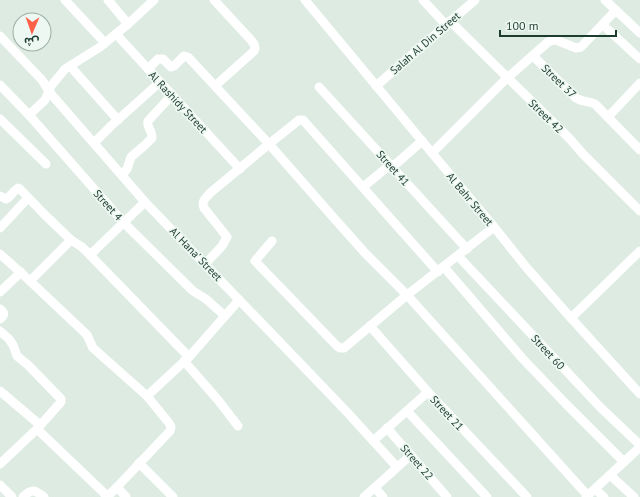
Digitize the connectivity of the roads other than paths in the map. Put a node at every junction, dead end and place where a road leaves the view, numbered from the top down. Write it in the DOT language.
graph roads {
  1 [pos="65,0"];
  2 [pos="108,0"];
  3 [pos="154,0"];
  4 [pos="214,0"];
  5 [pos="305,0"];
  6 [pos="423,0"];
  7 [pos="475,0"];
  8 [pos="605,0"];
  9 [pos="616,10"];
  10 [pos="448,23"];
  11 [pos="128,24"];
  12 [pos="603,25"];
  13 [pos="640,33"];
  14 [pos="116,34"];
  15 [pos="0,36"];
  16 [pos="105,43"];
  17 [pos="533,56"];
  18 [pos="640,59"];
  19 [pos="70,66"];
  20 [pos="148,69"];
  21 [pos="507,78"];
  22 [pos="160,82"];
  23 [pos="640,83"];
  24 [pos="0,85"];
  25 [pos="215,86"];
  26 [pos="376,86"];
  27 [pos="319,87"];
  28 [pos="49,91"];
  29 [pos="172,96"];
  30 [pos="29,115"];
  31 [pos="608,117"];
  32 [pos="0,119"];
  33 [pos="118,120"];
  34 [pos="422,141"];
  35 [pos="94,143"];
  36 [pos="269,144"];
  37 [pos="640,150"];
  38 [pos="432,153"];
  39 [pos="46,164"];
  40 [pos="391,166"];
  41 [pos="240,169"];
  42 [pos="122,175"];
  43 [pos="363,187"];
  44 [pos="0,196"];
  45 [pos="28,198"];
  46 [pos="145,202"];
  47 [pos="640,211"];
  48 [pos="124,223"];
  49 [pos="494,227"];
  50 [pos="0,228"];
  51 [pos="71,240"];
  52 [pos="272,241"];
  53 [pos="467,249"];
  54 [pos="640,251"];
  55 [pos="0,254"];
  56 [pos="90,256"];
  57 [pos="458,256"];
  58 [pos="205,264"];
  59 [pos="441,269"];
  60 [pos="21,272"];
  61 [pos="30,281"];
  62 [pos="1,291"];
  63 [pos="407,295"];
  64 [pos="239,300"];
  65 [pos="0,309"];
  66 [pos="225,316"];
  67 [pos="571,318"];
  68 [pos="0,319"];
  69 [pos="370,326"];
  70 [pos="0,331"];
  71 [pos="186,359"];
  72 [pos="0,391"];
  73 [pos="428,392"];
  74 [pos="640,394"];
  75 [pos="147,396"];
  76 [pos="407,411"];
  77 [pos="238,426"];
  78 [pos="38,427"];
  79 [pos="387,428"];
  80 [pos="373,441"];
  81 [pos="639,449"];
  82 [pos="411,455"];
  83 [pos="624,462"];
  84 [pos="139,463"];
  85 [pos="0,464"];
  86 [pos="397,467"];
  87 [pos="610,475"];
  88 [pos="0,484"];
  89 [pos="117,488"];
  90 [pos="375,488"];
  91 [pos="595,489"];
  92 [pos="587,496"];
  93 [pos="12,497"];
  94 [pos="23,497"];
  95 [pos="44,497"];
  96 [pos="126,497"];
  97 [pos="173,497"];
  98 [pos="364,497"];
  99 [pos="383,497"];
  100 [pos="447,497"];
  101 [pos="487,497"];
  102 [pos="527,497"];
  103 [pos="604,497"];
  104 [pos="634,497"];
  1 -- 16 [label="street"];
  2 -- 11 [label="street"];
  3 -- 11 [label="street"];
  4 -- 25 [label="street"];
  5 -- 26 [label="street, Al Bahr Street"];
  6 -- 10 [label="street, Street 42"];
  7 -- 10 [label="street, Salah Al Din Street"];
  8 -- 9 [label="street"];
  9 -- 12 [label="street"];
  9 -- 13 [label="street"];
  10 -- 21 [label="street, Street 42"];
  10 -- 26 [label="street, Salah Al Din Street"];
  11 -- 14 [label="street"];
  12 -- 17 [label="street"];
  12 -- 18 [label="street"];
  14 -- 16 [label="street"];
  14 -- 20 [label="street, Al Rashidy Street"];
  15 -- 28 [label="street, Al Hana' Street"];
  16 -- 19 [label="street"];
  17 -- 21 [label="street"];
  17 -- 31 [label="street, Street 37"];
  19 -- 28 [label="street"];
  19 -- 33 [label="street"];
  20 -- 22 [label="street, Al Rashidy Street"];
  20 -- 25 [label="street"];
  21 -- 38 [label="street"];
  21 -- 47 [label="street, Street 42"];
  22 -- 29 [label="street, Al Rashidy Street"];
  22 -- 33 [label="street"];
  23 -- 31 [label="street"];
  24 -- 30 [label="street, Street 4"];
  25 -- 36 [label="street"];
  26 -- 34 [label="street, Al Bahr Street"];
  27 -- 40 [label="street, Street 41"];
  28 -- 30 [label="street"];
  28 -- 35 [label="street, Al Hana' Street"];
  29 -- 41 [label="street, Al Rashidy Street"];
  29 -- 42 [label="street"];
  30 -- 48 [label="street, Street 4"];
  31 -- 37 [label="street, Street 37"];
  32 -- 39 [label="street"];
  33 -- 35 [label="street"];
  34 -- 38 [label="street, Al Bahr Street"];
  34 -- 40 [label="street"];
  35 -- 42 [label="street, Al Hana' Street"];
  36 -- 41 [label="street"];
  36 -- 43 [label="street"];
  36 -- 63 [label="street"];
  38 -- 49 [label="street, Al Bahr Street"];
  40 -- 43 [label="street"];
  40 -- 53 [label="street, Street 41"];
  41 -- 58 [label="street"];
  42 -- 46 [label="street, Al Hana' Street"];
  43 -- 59 [label="street"];
  44 -- 45 [label="street"];
  45 -- 50 [label="street"];
  45 -- 51 [label="street"];
  46 -- 48 [label="street"];
  46 -- 58 [label="street, Al Hana' Street"];
  48 -- 56 [label="street"];
  48 -- 66 [label="street, Street 4"];
  49 -- 53 [label="street"];
  49 -- 67 [label="street, Al Bahr Street"];
  51 -- 56 [label="street"];
  51 -- 61 [label="street"];
  52 -- 69 [label="street"];
  53 -- 57 [label="street"];
  54 -- 67 [label="street"];
  55 -- 60 [label="street"];
  56 -- 71 [label="street"];
  57 -- 59 [label="street"];
  57 -- 81 [label="street, Street 60"];
  58 -- 64 [label="street, Al Hana' Street"];
  59 -- 63 [label="street"];
  59 -- 83 [label="street"];
  60 -- 61 [label="street"];
  60 -- 62 [label="street"];
  61 -- 75 [label="street"];
  63 -- 69 [label="street"];
  63 -- 92 [label="street"];
  64 -- 66 [label="street"];
  64 -- 80 [label="street, Al Hana' Street"];
  65 -- 68 [label="street"];
  66 -- 71 [label="street"];
  67 -- 74 [label="street, Al Bahr Street"];
  69 -- 73 [label="street, Street 21"];
  70 -- 78 [label="street"];
  71 -- 75 [label="street"];
  71 -- 77 [label="street"];
  72 -- 78 [label="street"];
  73 -- 76 [label="street"];
  73 -- 102 [label="street, Street 21"];
  75 -- 84 [label="street"];
  76 -- 79 [label="street"];
  76 -- 101 [label="street"];
  78 -- 85 [label="street"];
  78 -- 89 [label="street"];
  79 -- 80 [label="street"];
  79 -- 82 [label="street, Street 22"];
  80 -- 86 [label="street, Al Hana' Street"];
  81 -- 83 [label="street"];
  82 -- 86 [label="street"];
  82 -- 100 [label="street, Street 22"];
  83 -- 87 [label="street"];
  84 -- 89 [label="street"];
  84 -- 97 [label="street"];
  86 -- 90 [label="street"];
  87 -- 91 [label="street"];
  87 -- 104 [label="street"];
  88 -- 93 [label="street"];
  89 -- 96 [label="street"];
  90 -- 98 [label="street"];
  90 -- 99 [label="street"];
  91 -- 92 [label="street"];
  91 -- 103 [label="street"];
  94 -- 95 [label="street"];
}
